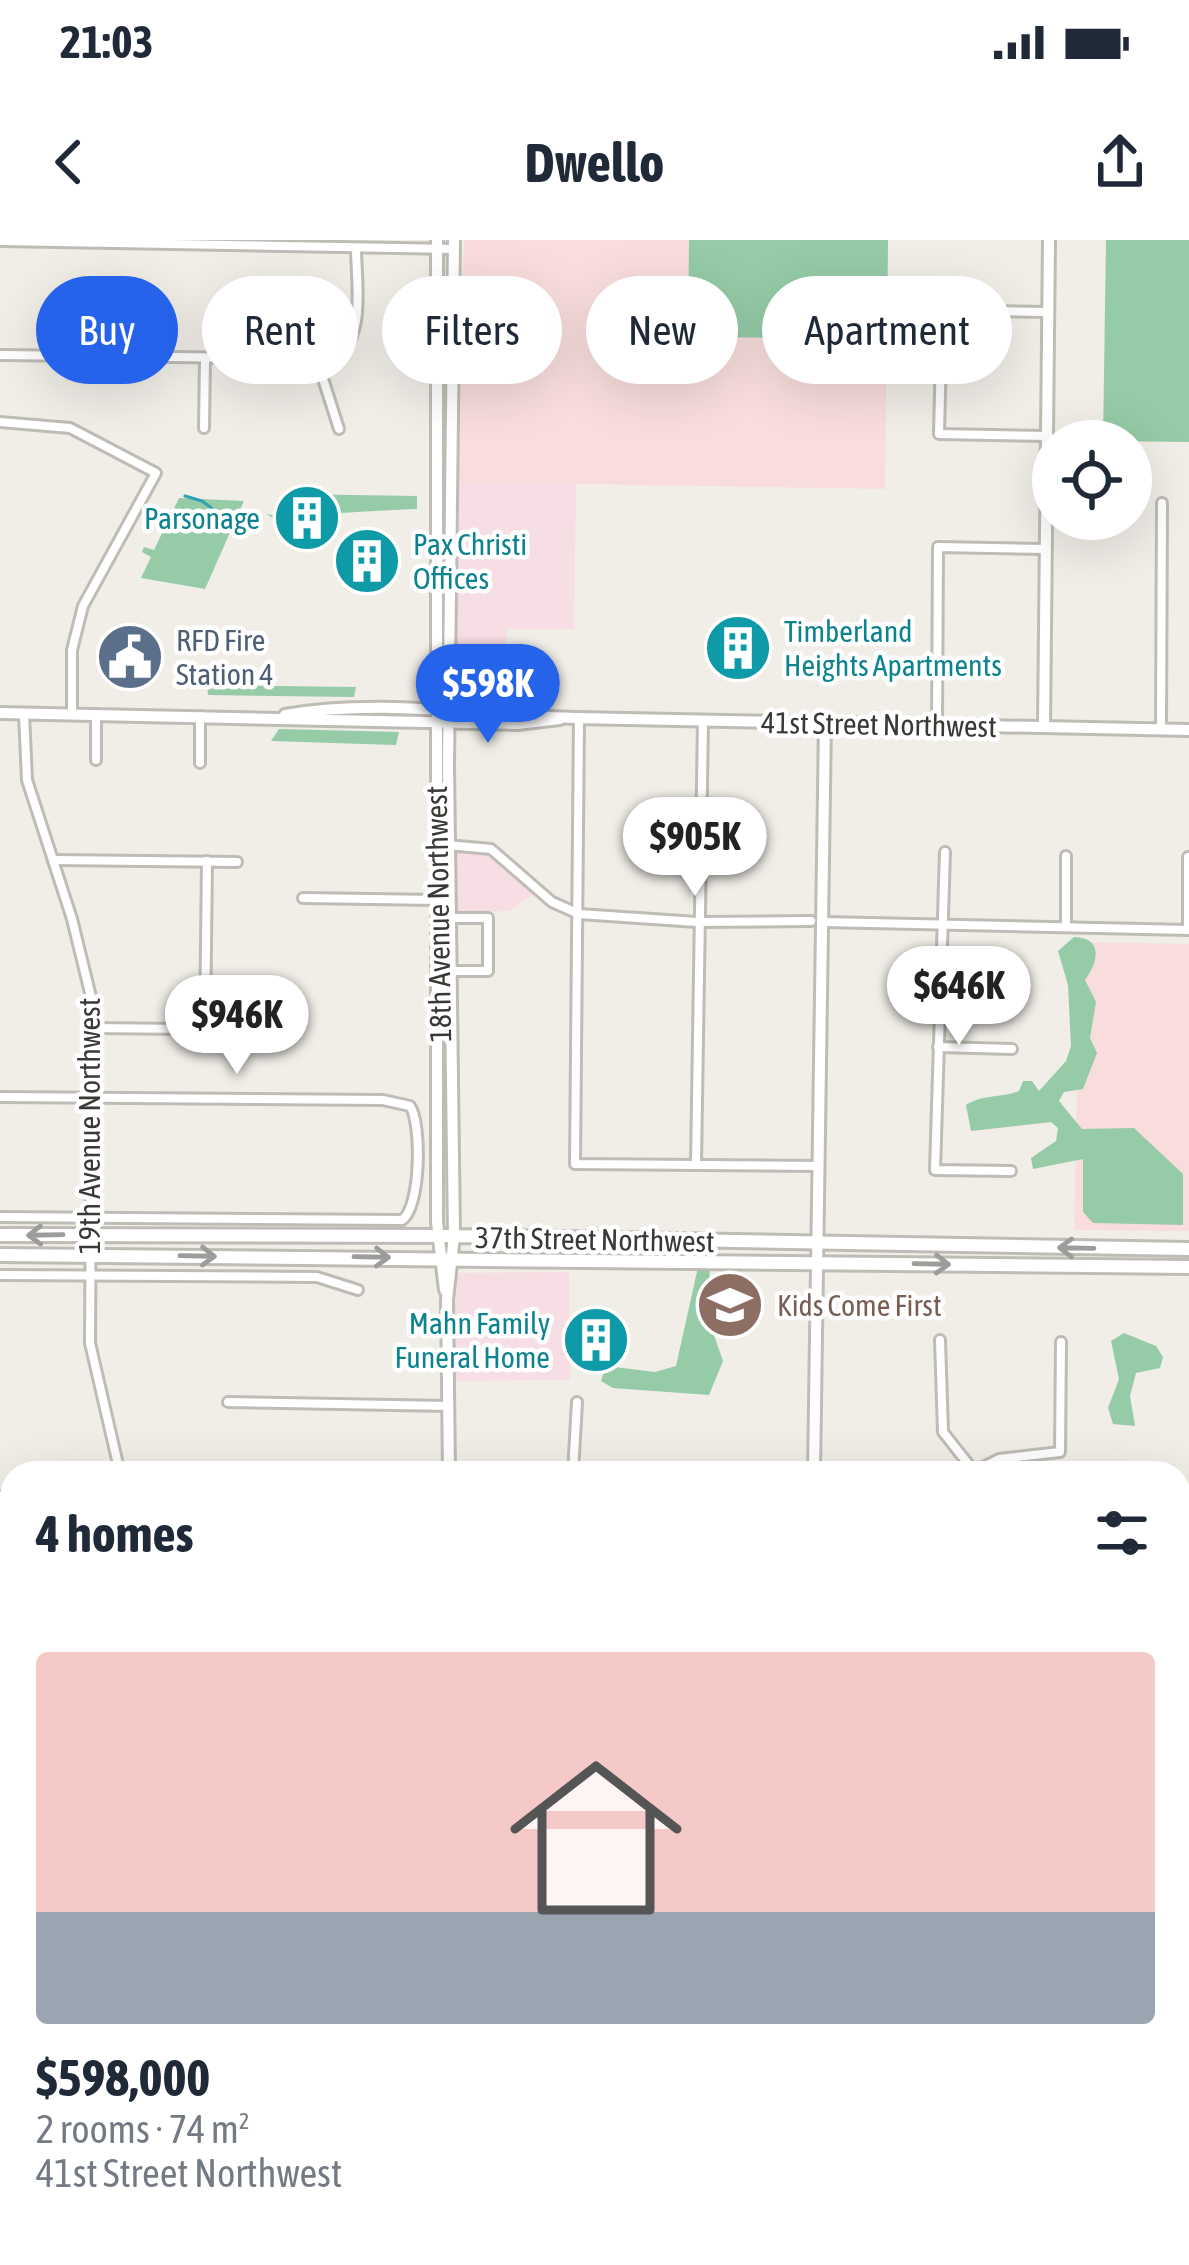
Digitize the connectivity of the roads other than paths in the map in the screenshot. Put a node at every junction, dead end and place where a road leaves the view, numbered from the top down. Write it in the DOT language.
graph roads {
  1 [pos="1049,240"];
  2 [pos="0,241"];
  3 [pos="60,241"];
  4 [pos="277,243"];
  5 [pos="437,244"];
  6 [pos="454,245"];
  7 [pos="356,248"];
  8 [pos="355,276"];
  9 [pos="1048,312"];
  10 [pos="0,355"];
  11 [pos="202,359"];
  12 [pos="205,384"];
  13 [pos="324,384"];
  14 [pos="1046,420"];
  15 [pos="0,422"];
  16 [pos="204,428"];
  17 [pos="339,429"];
  18 [pos="1032,436"];
  19 [pos="1162,503"];
  20 [pos="1045,540"];
  21 [pos="1045,549"];
  22 [pos="0,713"];
  23 [pos="24,713"];
  24 [pos="72,714"];
  25 [pos="96,714"];
  26 [pos="200,715"];
  27 [pos="442,716"];
  28 [pos="574,718"];
  29 [pos="703,720"];
  30 [pos="825,722"];
  31 [pos="937,725"];
  32 [pos="1044,727"];
  33 [pos="1161,729"];
  34 [pos="1189,730"];
  35 [pos="96,760"];
  36 [pos="200,763"];
  37 [pos="442,846"];
  38 [pos="945,852"];
  39 [pos="1066,856"];
  40 [pos="1188,857"];
  41 [pos="53,860"];
  42 [pos="207,861"];
  43 [pos="237,862"];
  44 [pos="302,898"];
  45 [pos="437,900"];
  46 [pos="579,914"];
  47 [pos="448,918"];
  48 [pos="697,922"];
  49 [pos="817,922"];
  50 [pos="941,923"];
  51 [pos="1066,926"];
  52 [pos="1188,930"];
  53 [pos="449,971"];
  54 [pos="92,1028"];
  55 [pos="205,1029"];
  56 [pos="280,1030"];
  57 [pos="938,1047"];
  58 [pos="1012,1049"];
  59 [pos="0,1097"];
  60 [pos="91,1098"];
  61 [pos="696,1166"];
  62 [pos="818,1166"];
  63 [pos="1011,1172"];
  64 [pos="0,1217"];
  65 [pos="90,1219"];
  66 [pos="90,1234"];
  67 [pos="0,1235"];
  68 [pos="437,1236"];
  69 [pos="454,1236"];
  70 [pos="816,1245"];
  71 [pos="1189,1249"];
  72 [pos="0,1255"];
  73 [pos="90,1255"];
  74 [pos="438,1258"];
  75 [pos="454,1258"];
  76 [pos="815,1263"];
  77 [pos="1189,1267"];
  78 [pos="0,1275"];
  79 [pos="90,1276"];
  80 [pos="358,1290"];
  81 [pos="447,1300"];
  82 [pos="940,1340"];
  83 [pos="1061,1342"];
  84 [pos="228,1402"];
  85 [pos="577,1402"];
  86 [pos="449,1406"];
  87 [pos="117,1461"];
  88 [pos="449,1461"];
  89 [pos="574,1461"];
  90 [pos="814,1461"];
  91 [pos="964,1461"];
  92 [pos="994,1461"];
  1 -- 9 [label="main road"];
  2 -- 3 [label="street"];
  3 -- 4 [label="street"];
  4 -- 7 [label="street"];
  5 -- 6 [label="street"];
  5 -- 7 [label="street"];
  5 -- 27 [label="main road, 18th Avenue Northwest"];
  6 -- 27 [label="main road, 18th Avenue Northwest"];
  7 -- 8 [label="street"];
  9 -- 14 [label="main road"];
  9 -- 18 [label="street"];
  10 -- 11 [label="street"];
  12 -- 16 [label="street"];
  13 -- 17 [label="street"];
  15 -- 24 [label="street"];
  19 -- 33 [label="street"];
  20 -- 21 [label="main road"];
  21 -- 31 [label="street"];
  21 -- 32 [label="main road"];
  22 -- 23 [label="main road, 41st Street Northwest"];
  23 -- 24 [label="main road, 41st Street Northwest"];
  23 -- 41 [label="street, 19th Avenue Northwest"];
  24 -- 25 [label="main road, 41st Street Northwest"];
  25 -- 26 [label="main road, 41st Street Northwest"];
  25 -- 35 [label="street"];
  26 -- 27 [label="main road, 41st Street Northwest"];
  26 -- 36 [label="street"];
  27 -- 28 [label="main road, 41st Street Northwest"];
  27 -- 37 [label="main road, 18th Avenue Northwest"];
  28 -- 29 [label="main road, 41st Street Northwest"];
  28 -- 46 [label="street"];
  29 -- 30 [label="main road, 41st Street Northwest"];
  29 -- 48 [label="street"];
  30 -- 31 [label="main road, 41st Street Northwest"];
  30 -- 49 [label="main road"];
  31 -- 32 [label="main road, 41st Street Northwest"];
  32 -- 33 [label="main road, 41st Street Northwest"];
  33 -- 34 [label="main road, 41st Street Northwest"];
  37 -- 45 [label="main road, 18th Avenue Northwest"];
  37 -- 46 [label="street"];
  37 -- 47 [label="main road, 18th Avenue Northwest"];
  38 -- 50 [label="street"];
  39 -- 51 [label="street"];
  40 -- 52 [label="street"];
  41 -- 42 [label="street"];
  41 -- 54 [label="street, 19th Avenue Northwest"];
  42 -- 43 [label="street"];
  42 -- 55 [label="street"];
  44 -- 45 [label="street"];
  45 -- 68 [label="main road, 18th Avenue Northwest"];
  46 -- 48 [label="street"];
  46 -- 61 [label="street"];
  47 -- 53 [label="main road, 18th Avenue Northwest"];
  47 -- 53 [label="street"];
  48 -- 49 [label="street"];
  48 -- 61 [label="street"];
  49 -- 50 [label="street"];
  49 -- 62 [label="main road"];
  50 -- 51 [label="street"];
  50 -- 57 [label="street"];
  51 -- 52 [label="street"];
  53 -- 69 [label="main road, 18th Avenue Northwest"];
  54 -- 55 [label="street"];
  54 -- 60 [label="street, 19th Avenue Northwest"];
  55 -- 56 [label="street"];
  57 -- 58 [label="street"];
  57 -- 63 [label="street"];
  59 -- 60 [label="street"];
  60 -- 65 [label="street, 19th Avenue Northwest"];
  60 -- 65 [label="street"];
  61 -- 62 [label="street"];
  62 -- 70 [label="main road"];
  64 -- 65 [label="street"];
  65 -- 66 [label="street, 19th Avenue Northwest"];
  66 -- 67 [label="main road, 37th Street Northwest, one-way"];
  66 -- 68 [label="main road, 37th Street Northwest"];
  66 -- 73 [label="street, 19th Avenue Northwest"];
  68 -- 69 [label="main road, 37th Street Northwest"];
  68 -- 74 [label="main road, 18th Avenue Northwest"];
  69 -- 70 [label="main road, 37th Street Northwest"];
  69 -- 75 [label="main road, 18th Avenue Northwest"];
  71 -- 70 [label="main road, 37th Street Northwest, one-way"];
  70 -- 76 [label="main road"];
  72 -- 73 [label="main road, 37th Street Northwest"];
  73 -- 74 [label="main road, 37th Street Northwest, one-way"];
  73 -- 79 [label="street, 19th Avenue Northwest"];
  74 -- 75 [label="main road, 37th Street Northwest"];
  74 -- 81 [label="main road, 18th Avenue Northwest"];
  75 -- 76 [label="main road, 37th Street Northwest"];
  75 -- 81 [label="main road, 18th Avenue Northwest"];
  76 -- 77 [label="main road, 37th Street Northwest, one-way"];
  76 -- 90 [label="main road"];
  78 -- 79 [label="street"];
  79 -- 80 [label="street"];
  79 -- 87 [label="street, 19th Avenue Northwest"];
  81 -- 86 [label="main road, 18th Avenue Northwest"];
  82 -- 91 [label="street"];
  83 -- 92 [label="street"];
  84 -- 86 [label="street"];
  85 -- 89 [label="street"];
  86 -- 88 [label="main road, 18th Avenue Northwest"];
}
